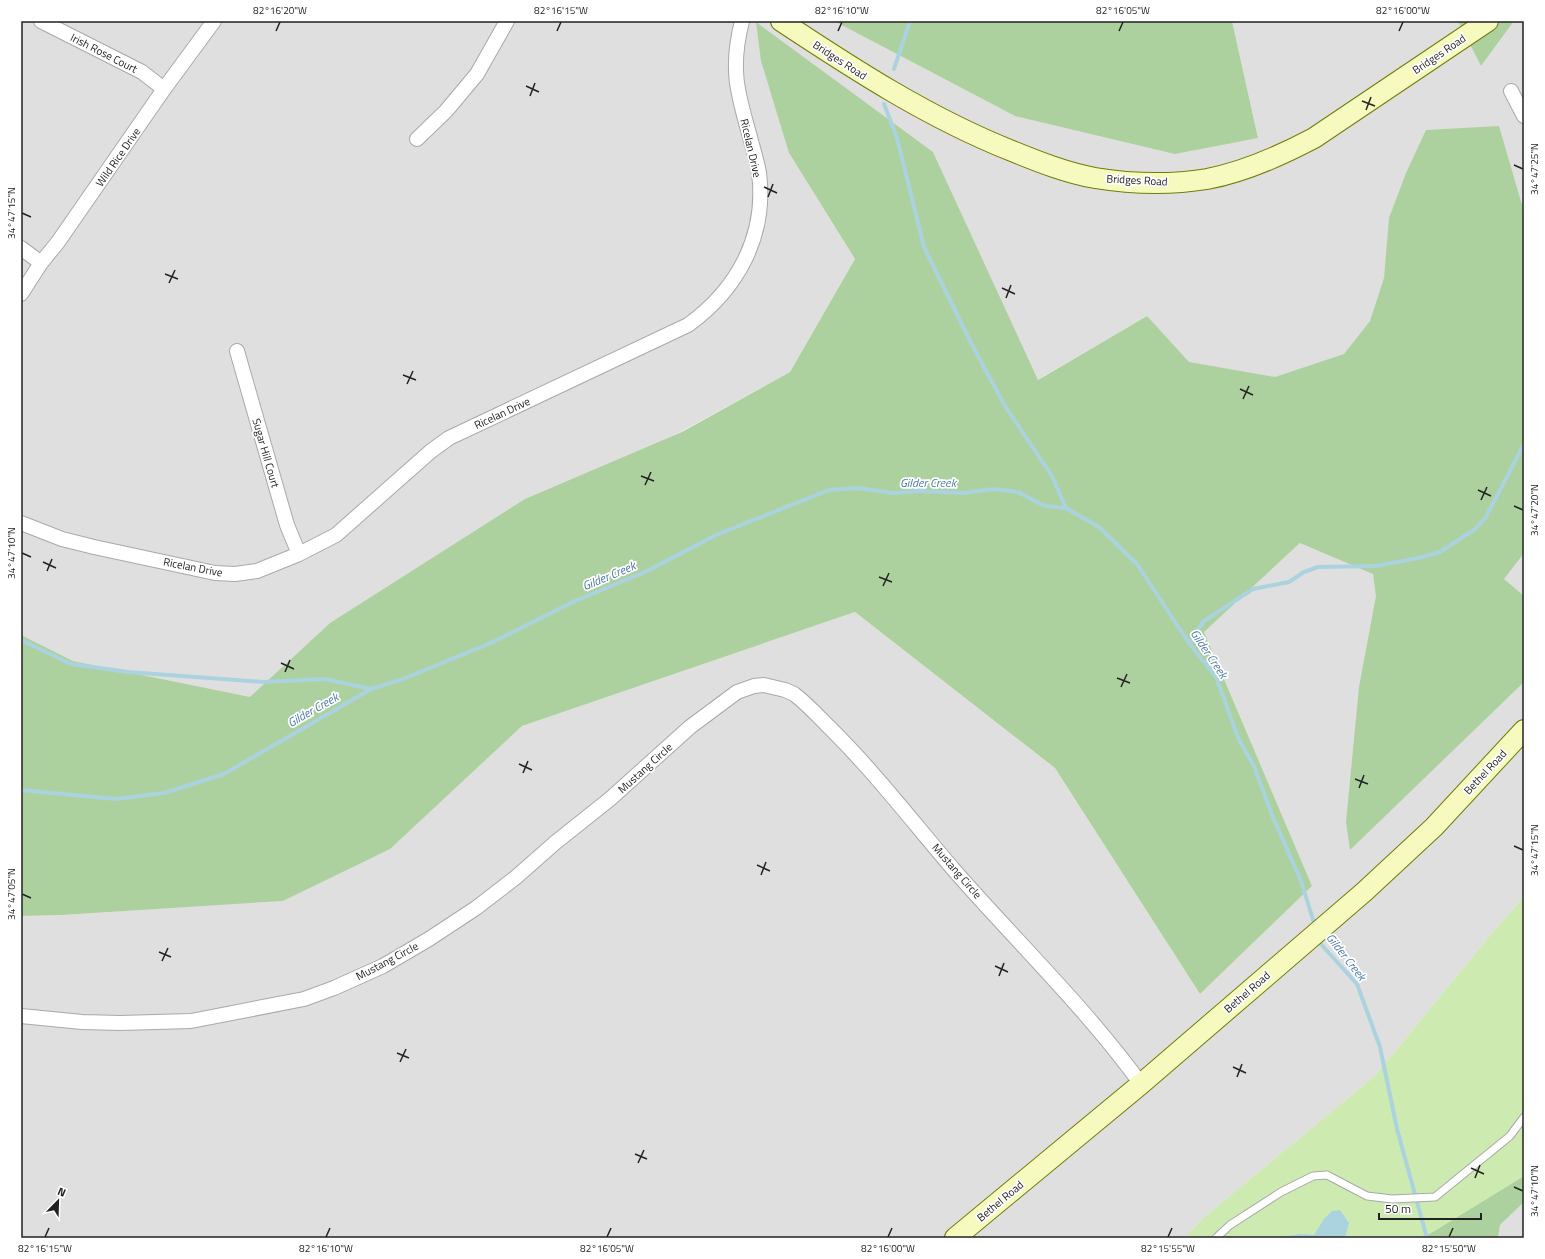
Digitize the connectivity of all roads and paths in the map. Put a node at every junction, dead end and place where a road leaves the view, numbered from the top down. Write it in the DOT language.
graph roads {
  1 [pos="41,21"];
  2 [pos="214,21"];
  3 [pos="507,21"];
  4 [pos="742,21"];
  5 [pos="781,21"];
  6 [pos="1488,21"];
  7 [pos="164,89"];
  8 [pos="1511,91"];
  9 [pos="1524,116"];
  10 [pos="417,139"];
  11 [pos="21,248"];
  12 [pos="41,263"];
  13 [pos="21,294"];
  14 [pos="237,351"];
  15 [pos="21,523"];
  16 [pos="298,554"];
  17 [pos="1524,730"];
  18 [pos="21,1016"];
  19 [pos="1140,1084"];
  20 [pos="1524,1117"];
  21 [pos="955,1238"];
  22 [pos="1216,1238"];
  1 -- 7 [label="street, Irish Rose Court"];
  2 -- 7 [label="street, Wild Rice Drive"];
  3 -- 10 [label="street"];
  4 -- 16 [label="street, Ricelan Drive"];
  5 -- 6 [label="main road, Bridges Road"];
  7 -- 12 [label="street, Wild Rice Drive"];
  8 -- 9 [label="street"];
  11 -- 12 [label="street"];
  12 -- 13 [label="street, Wild Rice Drive"];
  14 -- 16 [label="street, Sugar Hill Court"];
  15 -- 16 [label="street, Ricelan Drive"];
  17 -- 19 [label="main road, Bethel Road"];
  18 -- 19 [label="street, Mustang Circle"];
  19 -- 21 [label="main road, Bethel Road"];
  20 -- 22 [label="lane"];
}
